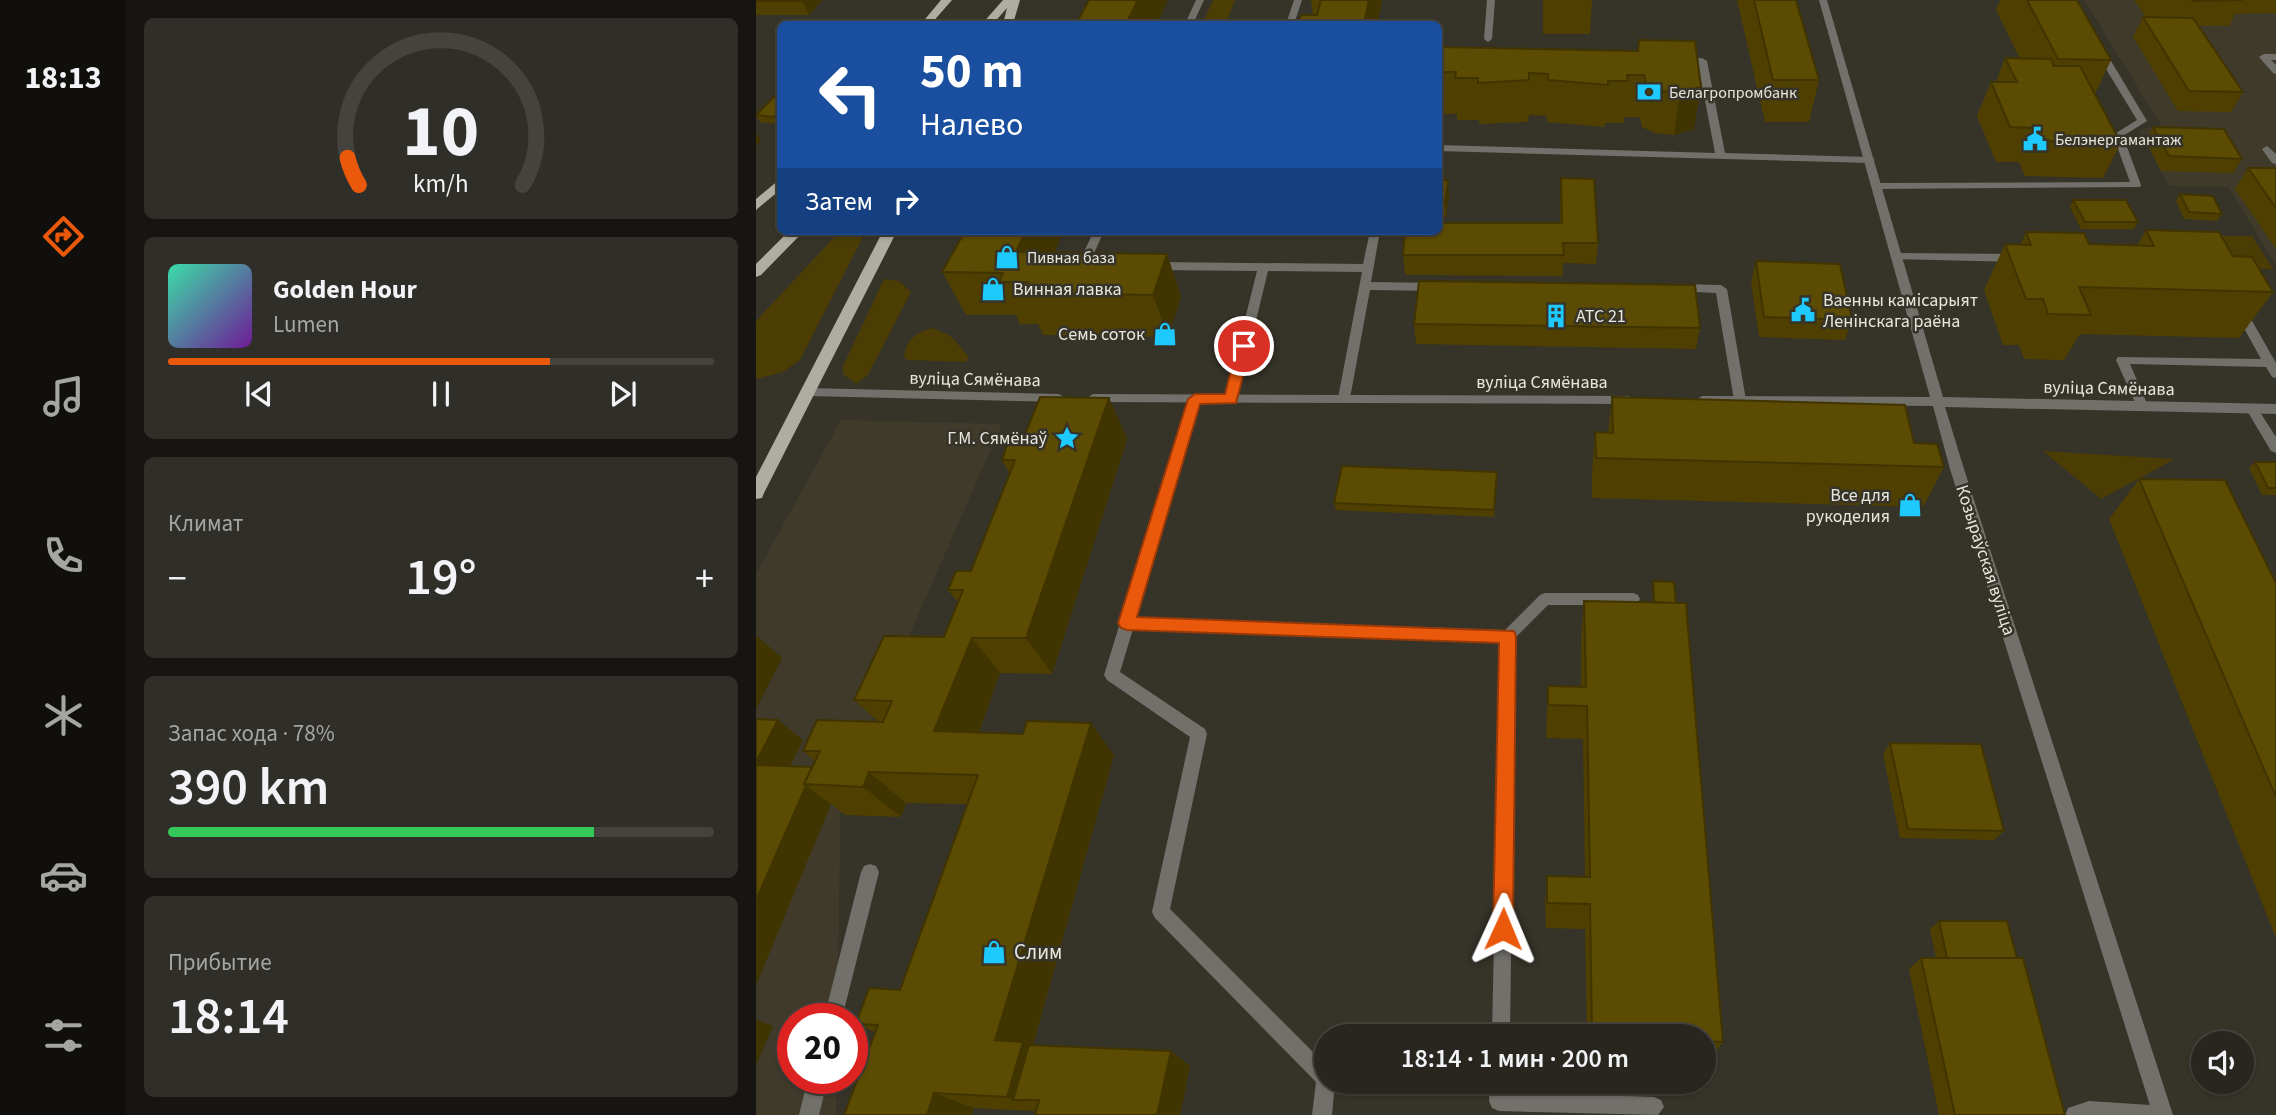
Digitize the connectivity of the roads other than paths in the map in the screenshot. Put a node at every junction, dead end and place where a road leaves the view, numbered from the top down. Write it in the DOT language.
graph roads {
  1 [pos="947,0"];
  2 [pos="1009,0"];
  3 [pos="1015,0"];
  4 [pos="1200,0"];
  5 [pos="1298,0"];
  6 [pos="1491,0"];
  7 [pos="1823,0"];
  8 [pos="929,21"];
  9 [pos="990,21"];
  10 [pos="1009,21"];
  11 [pos="1190,21"];
  12 [pos="1291,21"];
  13 [pos="2092,38"];
  14 [pos="1488,39"];
  15 [pos="2276,57"];
  16 [pos="1664,62"];
  17 [pos="2276,71"];
  18 [pos="1442,148"];
  19 [pos="2267,149"];
  20 [pos="1720,155"];
  21 [pos="1870,160"];
  22 [pos="2276,161"];
  23 [pos="777,184"];
  24 [pos="777,185"];
  25 [pos="1877,186"];
  26 [pos="756,198"];
  27 [pos="756,206"];
  28 [pos="793,235"];
  29 [pos="888,235"];
  30 [pos="1097,235"];
  31 [pos="1374,235"];
  32 [pos="1897,257"];
  33 [pos="2025,258"];
  34 [pos="1098,265"];
  35 [pos="1139,265"];
  36 [pos="1263,267"];
  37 [pos="1368,268"];
  38 [pos="756,272"];
  39 [pos="1365,286"];
  40 [pos="1446,287"];
  41 [pos="1667,288"];
  42 [pos="2235,302"];
  43 [pos="2273,369"];
  44 [pos="808,392"];
  45 [pos="1344,398"];
  46 [pos="1195,399"];
  47 [pos="1231,399"];
  48 [pos="1644,400"];
  49 [pos="1685,400"];
  50 [pos="1740,401"];
  51 [pos="1937,402"];
  52 [pos="2142,406"];
  53 [pos="2252,409"];
  54 [pos="2276,409"];
  55 [pos="2276,448"];
  56 [pos="756,493"];
  57 [pos="1633,599"];
  58 [pos="1127,623"];
  59 [pos="1508,636"];
  60 [pos="870,872"];
  61 [pos="837,1003"];
  62 [pos="1501,1024"];
  63 [pos="1314,1067"];
  64 [pos="814,1094"];
  65 [pos="1324,1094"];
  66 [pos="1499,1094"];
  67 [pos="1654,1107"];
  68 [pos="809,1115"];
  69 [pos="1322,1115"];
  70 [pos="2075,1115"];
  71 [pos="2150,1115"];
  72 [pos="2164,1115"];
  1 -- 8 [label="main road"];
  2 -- 9 [label="main road"];
  3 -- 10 [label="main road"];
  4 -- 11 [label="street"];
  5 -- 12 [label="street"];
  6 -- 14 [label="street"];
  7 -- 21 [label="street, Козыраўская вуліца"];
  13 -- 25 [label="street"];
  15 -- 17 [label="street"];
  16 -- 20 [label="street"];
  18 -- 20 [label="street"];
  19 -- 22 [label="street"];
  20 -- 21 [label="street"];
  21 -- 25 [label="street, Козыраўская вуліца"];
  23 -- 26 [label="main road"];
  24 -- 27 [label="main road"];
  25 -- 32 [label="street, Козыраўская вуліца"];
  28 -- 38 [label="main road"];
  29 -- 44 [label="main road"];
  30 -- 34 [label="street"];
  31 -- 37 [label="street"];
  32 -- 33 [label="street"];
  32 -- 51 [label="street, Козыраўская вуліца"];
  35 -- 36 [label="street"];
  36 -- 37 [label="street"];
  36 -- 47 [label="street"];
  37 -- 39 [label="street"];
  39 -- 40 [label="street"];
  39 -- 45 [label="street"];
  41 -- 50 [label="street"];
  42 -- 43 [label="street"];
  43 -- 52 [label="street"];
  44 -- 46 [label="street, вуліца Сямёнава"];
  44 -- 56 [label="main road"];
  45 -- 47 [label="street, вуліца Сямёнава"];
  45 -- 48 [label="street, вуліца Сямёнава"];
  46 -- 47 [label="street, вуліца Сямёнава"];
  46 -- 58 [label="street"];
  49 -- 50 [label="street, вуліца Сямёнава"];
  50 -- 51 [label="street, вуліца Сямёнава"];
  51 -- 52 [label="street, вуліца Сямёнава"];
  51 -- 72 [label="street, Козыраўская вуліца"];
  52 -- 53 [label="street, вуліца Сямёнава"];
  53 -- 54 [label="street, вуліца Сямёнава"];
  53 -- 55 [label="street"];
  57 -- 59 [label="street"];
  58 -- 59 [label="street"];
  58 -- 63 [label="street"];
  59 -- 62 [label="street"];
  60 -- 61 [label="street"];
  64 -- 68 [label="street"];
  65 -- 69 [label="street"];
  66 -- 67 [label="street"];
  70 -- 71 [label="street"];
}
